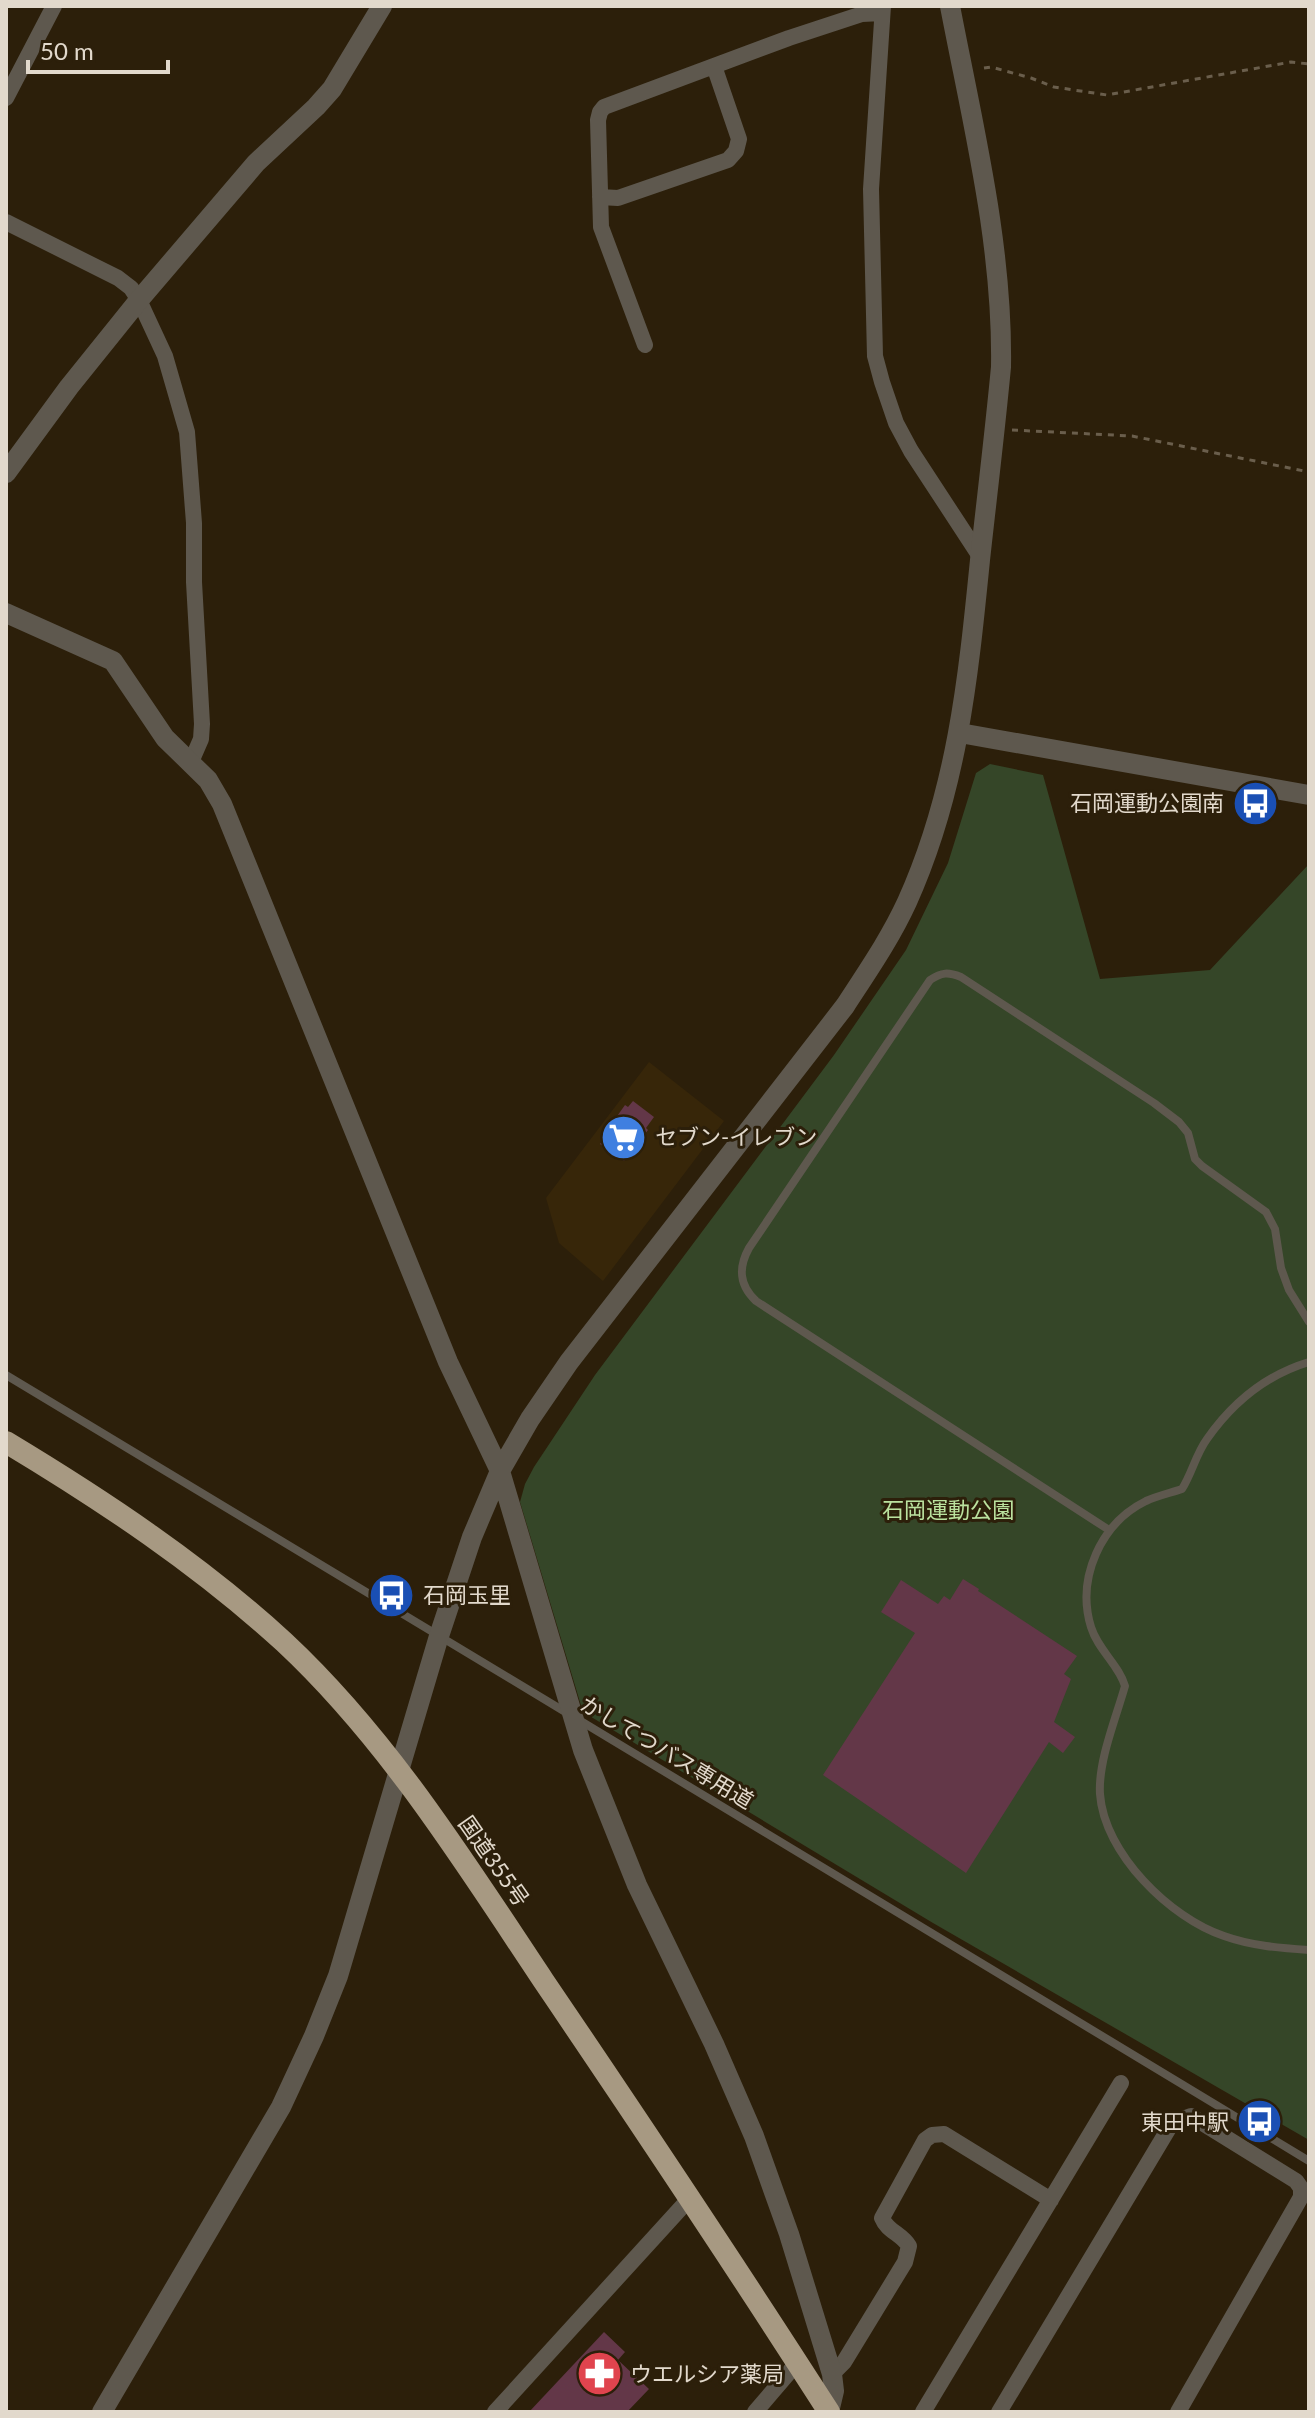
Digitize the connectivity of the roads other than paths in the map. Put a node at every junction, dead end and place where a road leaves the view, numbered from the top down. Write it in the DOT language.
graph roads {
  1 [pos="54,6"];
  2 [pos="382,6"];
  3 [pos="950,6"];
  4 [pos="882,10"];
  5 [pos="714,66"];
  6 [pos="6,98"];
  7 [pos="600,197"];
  8 [pos="6,222"];
  9 [pos="139,300"];
  10 [pos="645,345"];
  11 [pos="6,473"];
  12 [pos="981,558"];
  13 [pos="6,613"];
  14 [pos="960,733"];
  15 [pos="191,762"];
  16 [pos="1309,795"];
  17 [pos="1309,1322"];
  18 [pos="1309,1362"];
  19 [pos="6,1375"];
  20 [pos="6,1442"];
  21 [pos="500,1471"];
  22 [pos="1109,1530"];
  23 [pos="439,1636"];
  24 [pos="574,1717"];
  25 [pos="399,1772"];
  26 [pos="1309,1950"];
  27 [pos="1121,2083"];
  28 [pos="1309,2161"];
  29 [pos="690,2198"];
  30 [pos="1051,2200"];
  31 [pos="797,2363"];
  32 [pos="832,2374"];
  33 [pos="102,2412"];
  34 [pos="495,2412"];
  35 [pos="755,2412"];
  36 [pos="829,2412"];
  37 [pos="923,2412"];
  38 [pos="999,2412"];
  39 [pos="1178,2412"];
  1 -- 6 [label="street"];
  2 -- 9 [label="street"];
  3 -- 12 [label="street"];
  4 -- 5 [label="street"];
  4 -- 12 [label="street"];
  5 -- 7 [label="street"];
  5 -- 7 [label="street"];
  7 -- 10 [label="street"];
  8 -- 9 [label="street"];
  9 -- 11 [label="street"];
  9 -- 15 [label="street"];
  12 -- 14 [label="street"];
  13 -- 15 [label="street"];
  14 -- 16 [label="street"];
  14 -- 21 [label="street"];
  15 -- 21 [label="street"];
  17 -- 22 [label="lane"];
  18 -- 22 [label="lane"];
  19 -- 23 [label="lane, かしてつバス専用道"];
  20 -- 25 [label="highway, 国道355号"];
  21 -- 23 [label="street"];
  21 -- 24 [label="street"];
  22 -- 26 [label="lane"];
  23 -- 24 [label="lane, かしてつバス専用道"];
  23 -- 25 [label="street"];
  24 -- 28 [label="lane, かしてつバス専用道"];
  24 -- 32 [label="street"];
  25 -- 29 [label="highway, 国道355号"];
  25 -- 33 [label="street"];
  27 -- 30 [label="street"];
  29 -- 31 [label="highway, 国道355号"];
  29 -- 34 [label="street"];
  30 -- 32 [label="street"];
  30 -- 37 [label="street"];
  31 -- 35 [label="street"];
  31 -- 36 [label="highway, 国道355号"];
  32 -- 36 [label="street"];
  38 -- 39 [label="street"];
}
